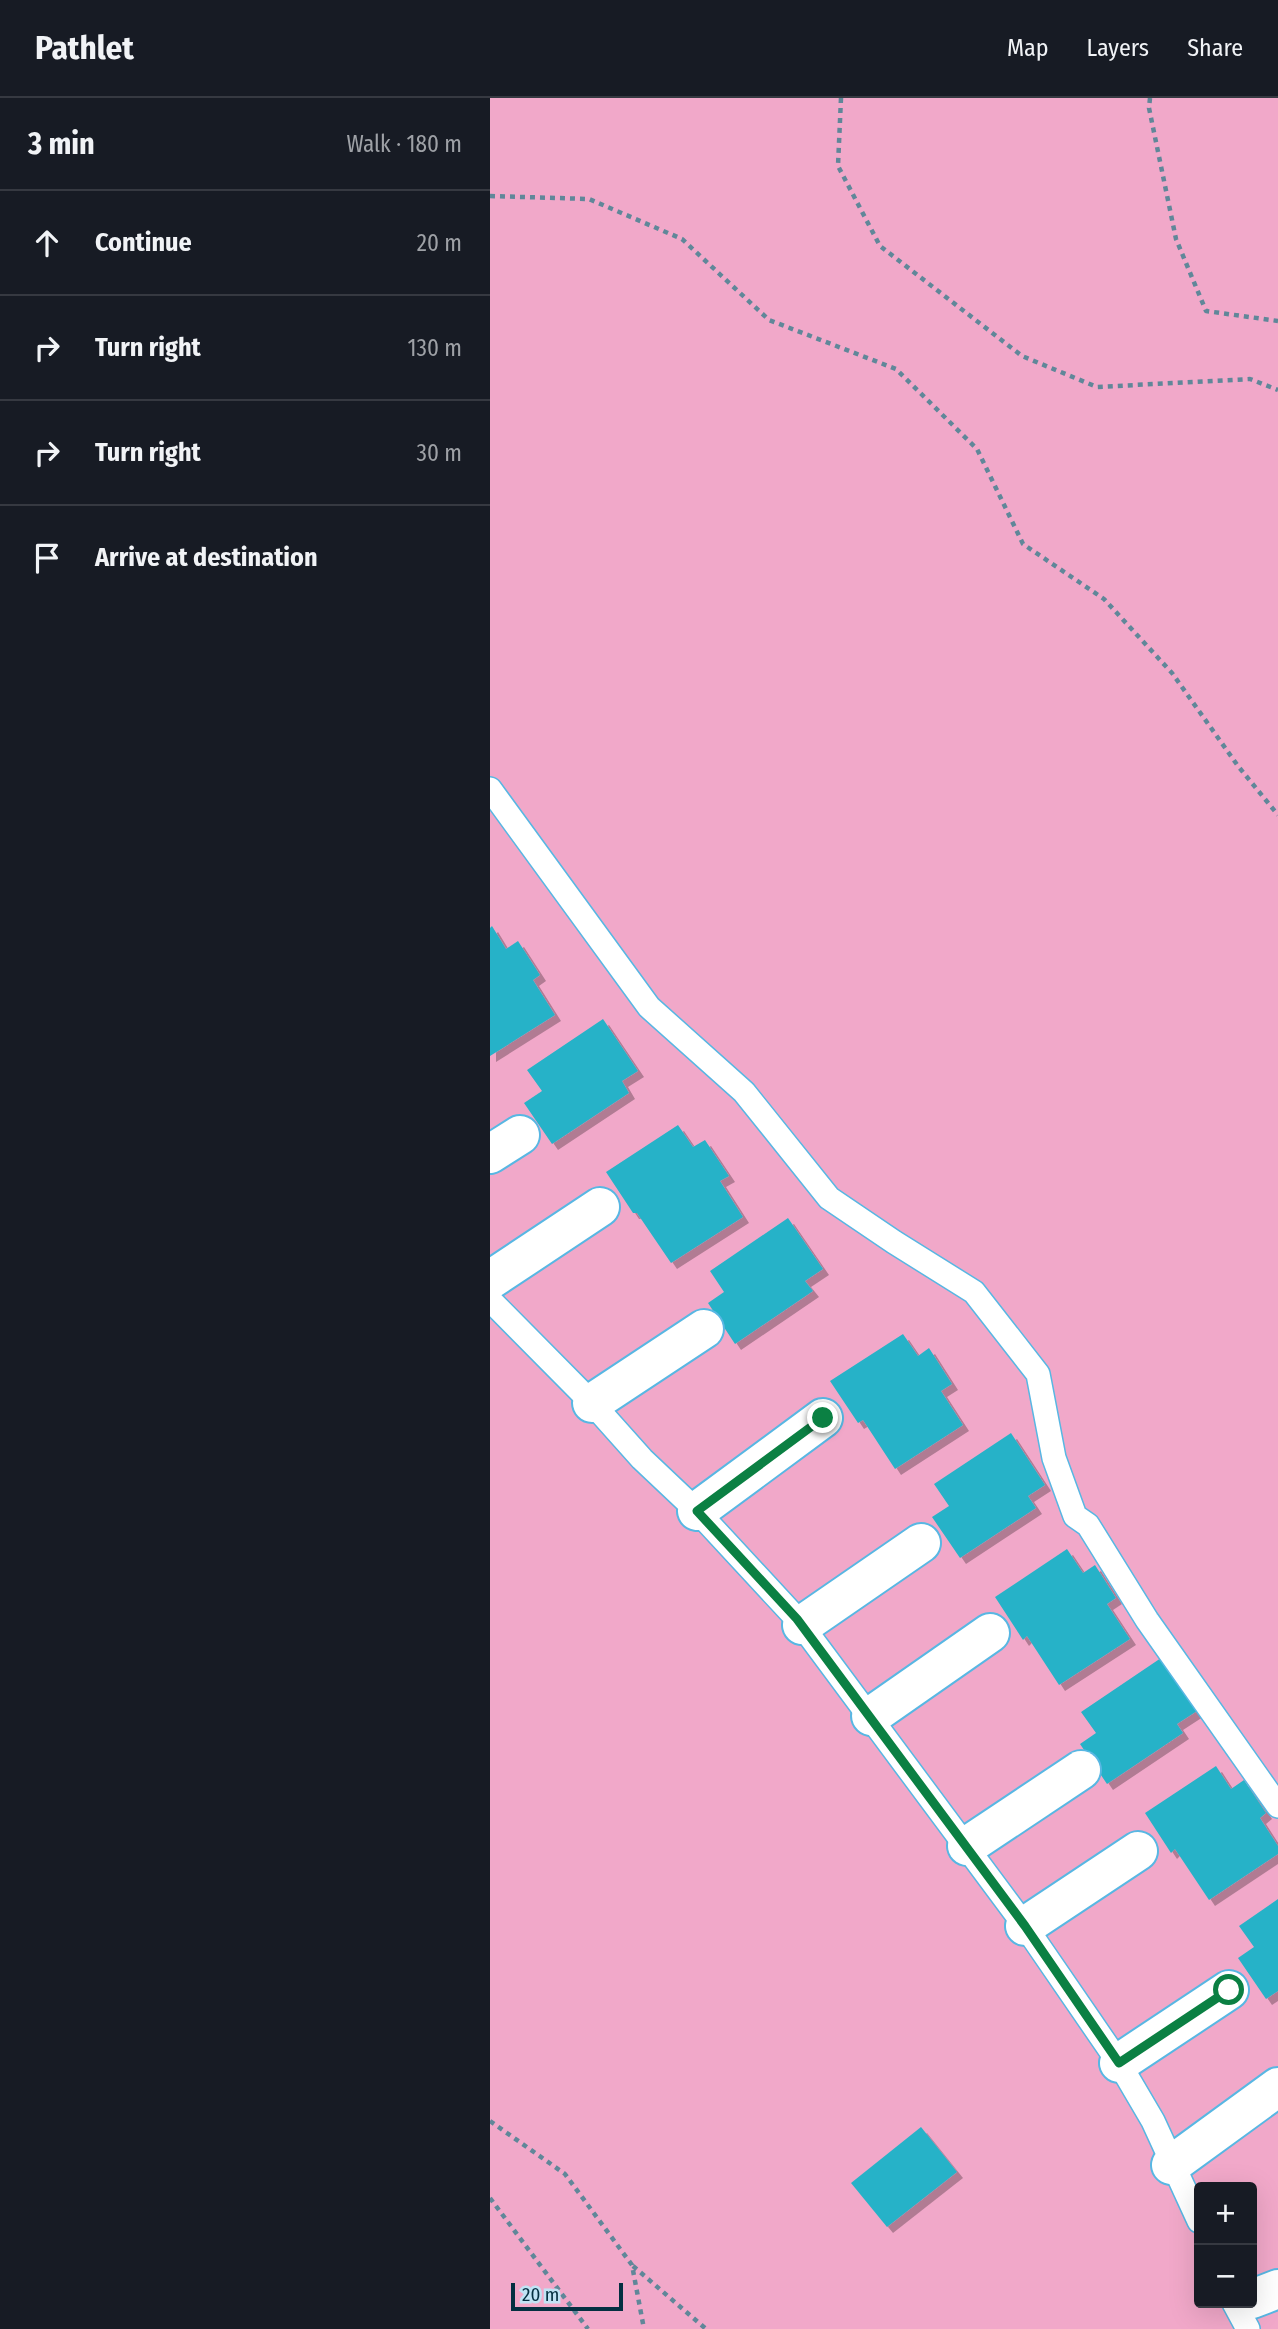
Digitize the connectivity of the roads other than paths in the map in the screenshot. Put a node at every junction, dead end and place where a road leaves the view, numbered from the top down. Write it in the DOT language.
graph roads {
  1 [pos="490,789"];
  2 [pos="600,1207"];
  3 [pos="490,1280"];
  4 [pos="490,1300"];
  5 [pos="704,1329"];
  6 [pos="592,1403"];
  7 [pos="823,1418"];
  8 [pos="697,1511"];
  9 [pos="921,1544"];
  10 [pos="802,1625"];
  11 [pos="990,1633"];
  12 [pos="871,1716"];
  13 [pos="1081,1770"];
  14 [pos="1278,1806"];
  15 [pos="967,1846"];
  16 [pos="1138,1851"];
  17 [pos="1025,1926"];
  18 [pos="1229,1990"];
  19 [pos="1119,2063"];
  20 [pos="1278,2087"];
  21 [pos="1171,2165"];
  22 [pos="1194,2211"];
  23 [pos="1278,2289"];
  24 [pos="1257,2300"];
  1 -- 14 [label="lane"];
  2 -- 3 [label="street"];
  4 -- 6 [label="lane"];
  5 -- 6 [label="street"];
  6 -- 8 [label="lane"];
  7 -- 8 [label="street"];
  8 -- 10 [label="lane"];
  9 -- 10 [label="street"];
  10 -- 12 [label="lane"];
  11 -- 12 [label="street"];
  12 -- 15 [label="lane"];
  13 -- 15 [label="street"];
  15 -- 17 [label="lane"];
  16 -- 17 [label="street"];
  17 -- 19 [label="lane"];
  18 -- 19 [label="street"];
  19 -- 21 [label="lane"];
  20 -- 21 [label="street"];
  21 -- 22 [label="lane"];
  23 -- 24 [label="street"];
}
